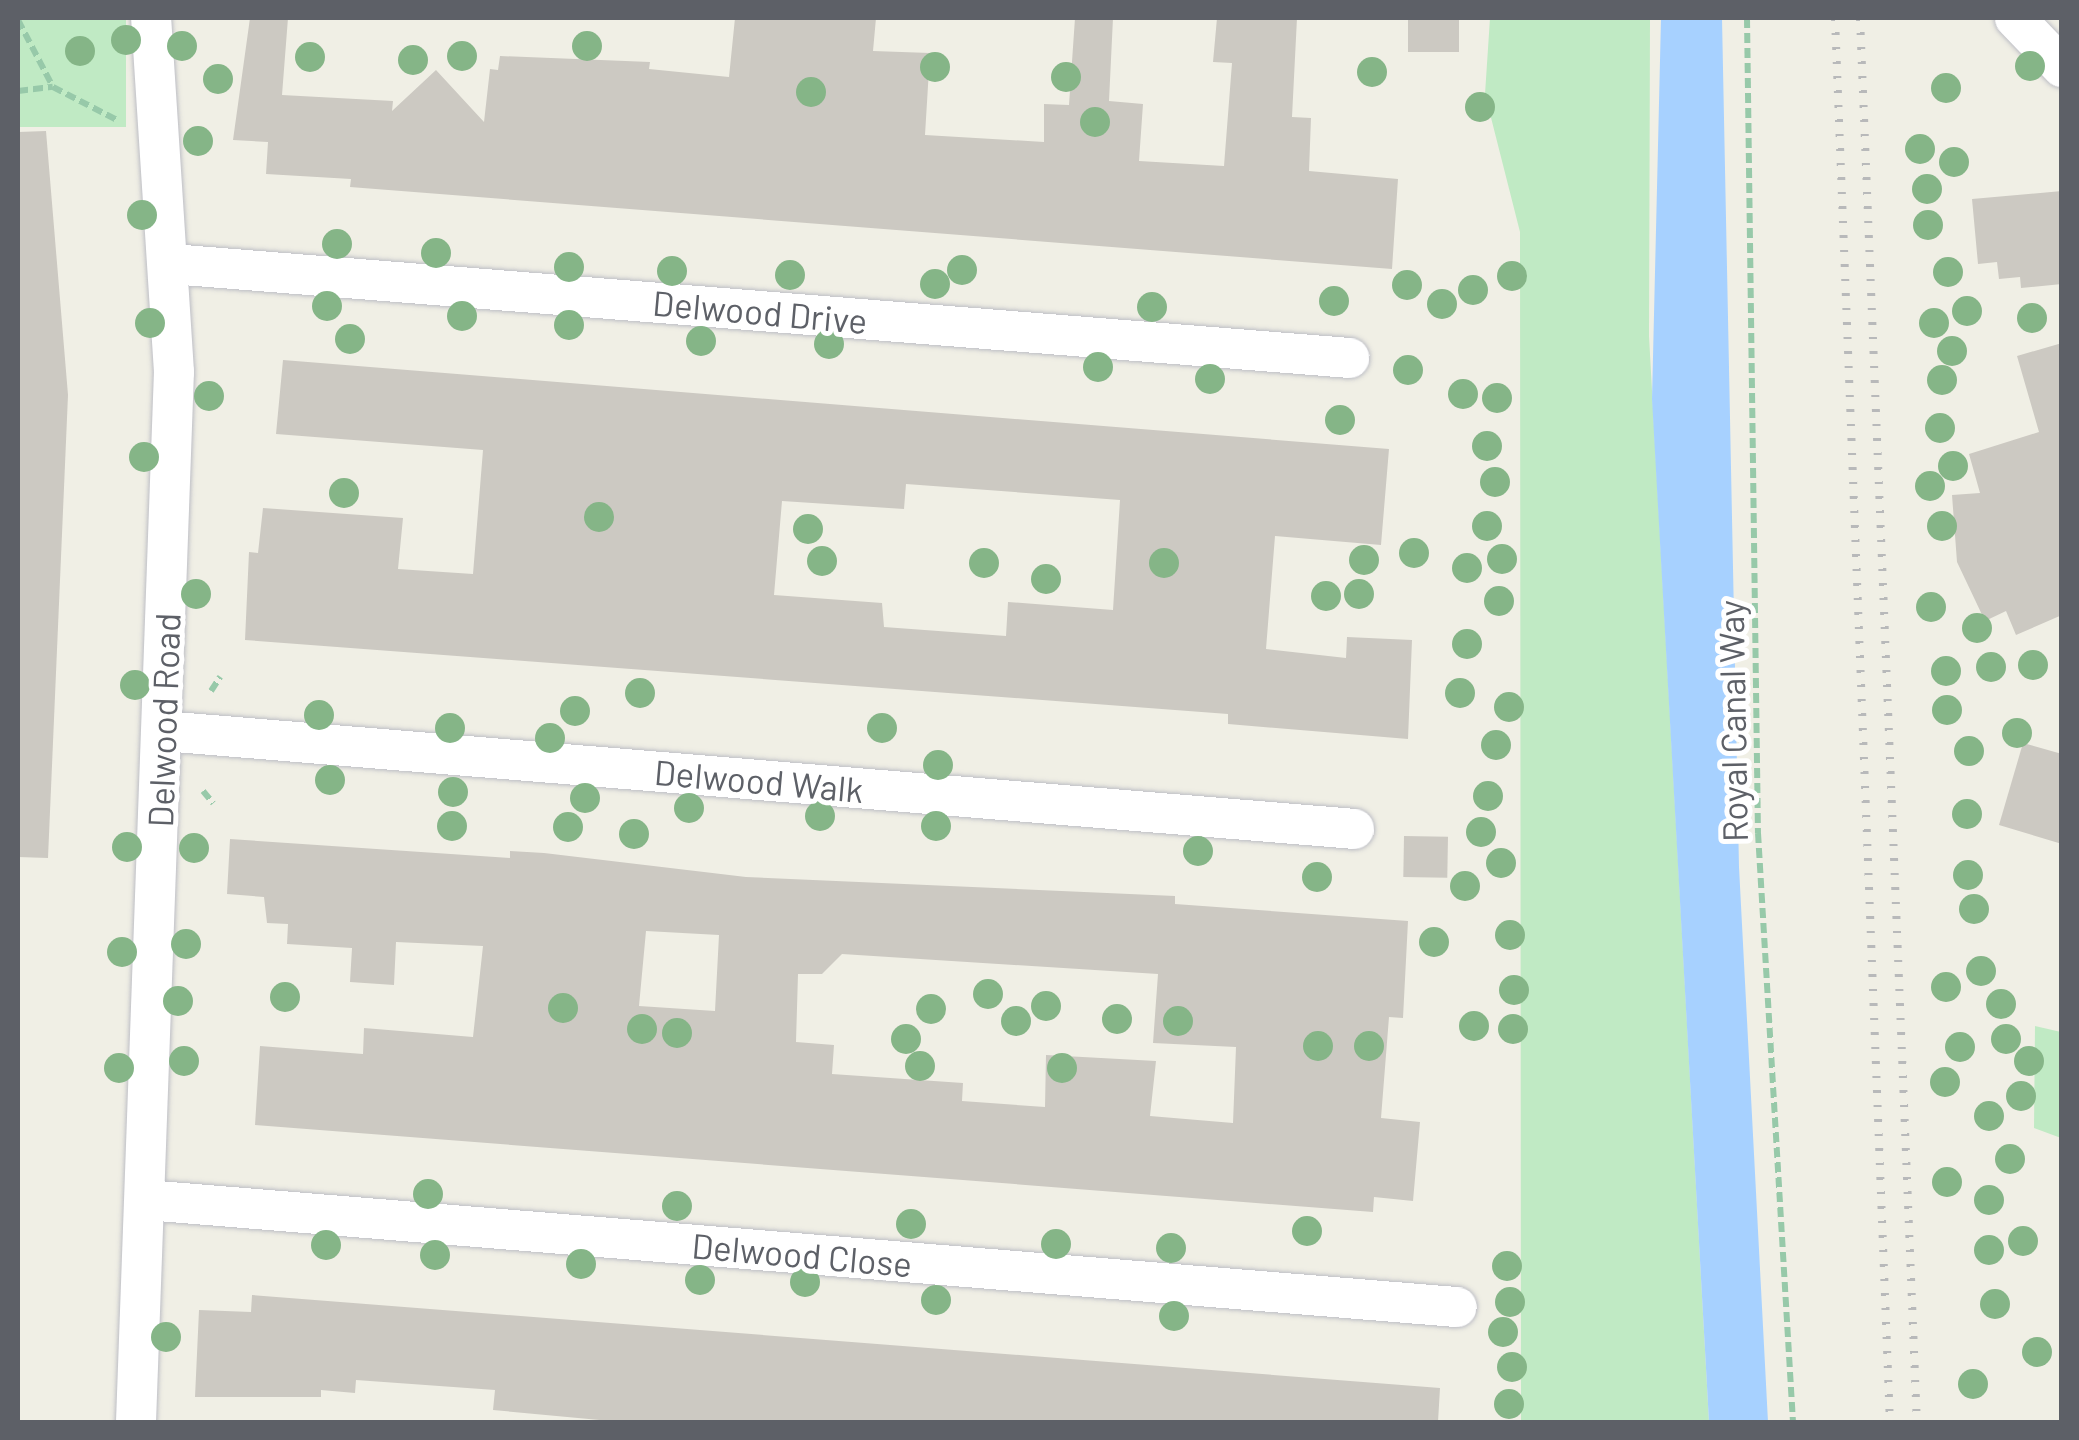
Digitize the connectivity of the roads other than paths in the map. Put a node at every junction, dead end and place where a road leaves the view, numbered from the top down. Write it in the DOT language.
graph roads {
  1 [pos="151,18"];
  2 [pos="2015,18"];
  3 [pos="2062,66"];
  4 [pos="171,264"];
  5 [pos="1349,358"];
  6 [pos="163,731"];
  7 [pos="1354,828"];
  8 [pos="146,1200"];
  9 [pos="1457,1307"];
  10 [pos="136,1422"];
  1 -- 4 [label="street, Delwood Road"];
  2 -- 3 [label="street"];
  4 -- 5 [label="street, Delwood Drive"];
  4 -- 6 [label="street, Delwood Road"];
  6 -- 7 [label="street, Delwood Walk"];
  6 -- 8 [label="street, Delwood Road"];
  8 -- 9 [label="street, Delwood Close"];
  8 -- 10 [label="street, Delwood Road"];
}
